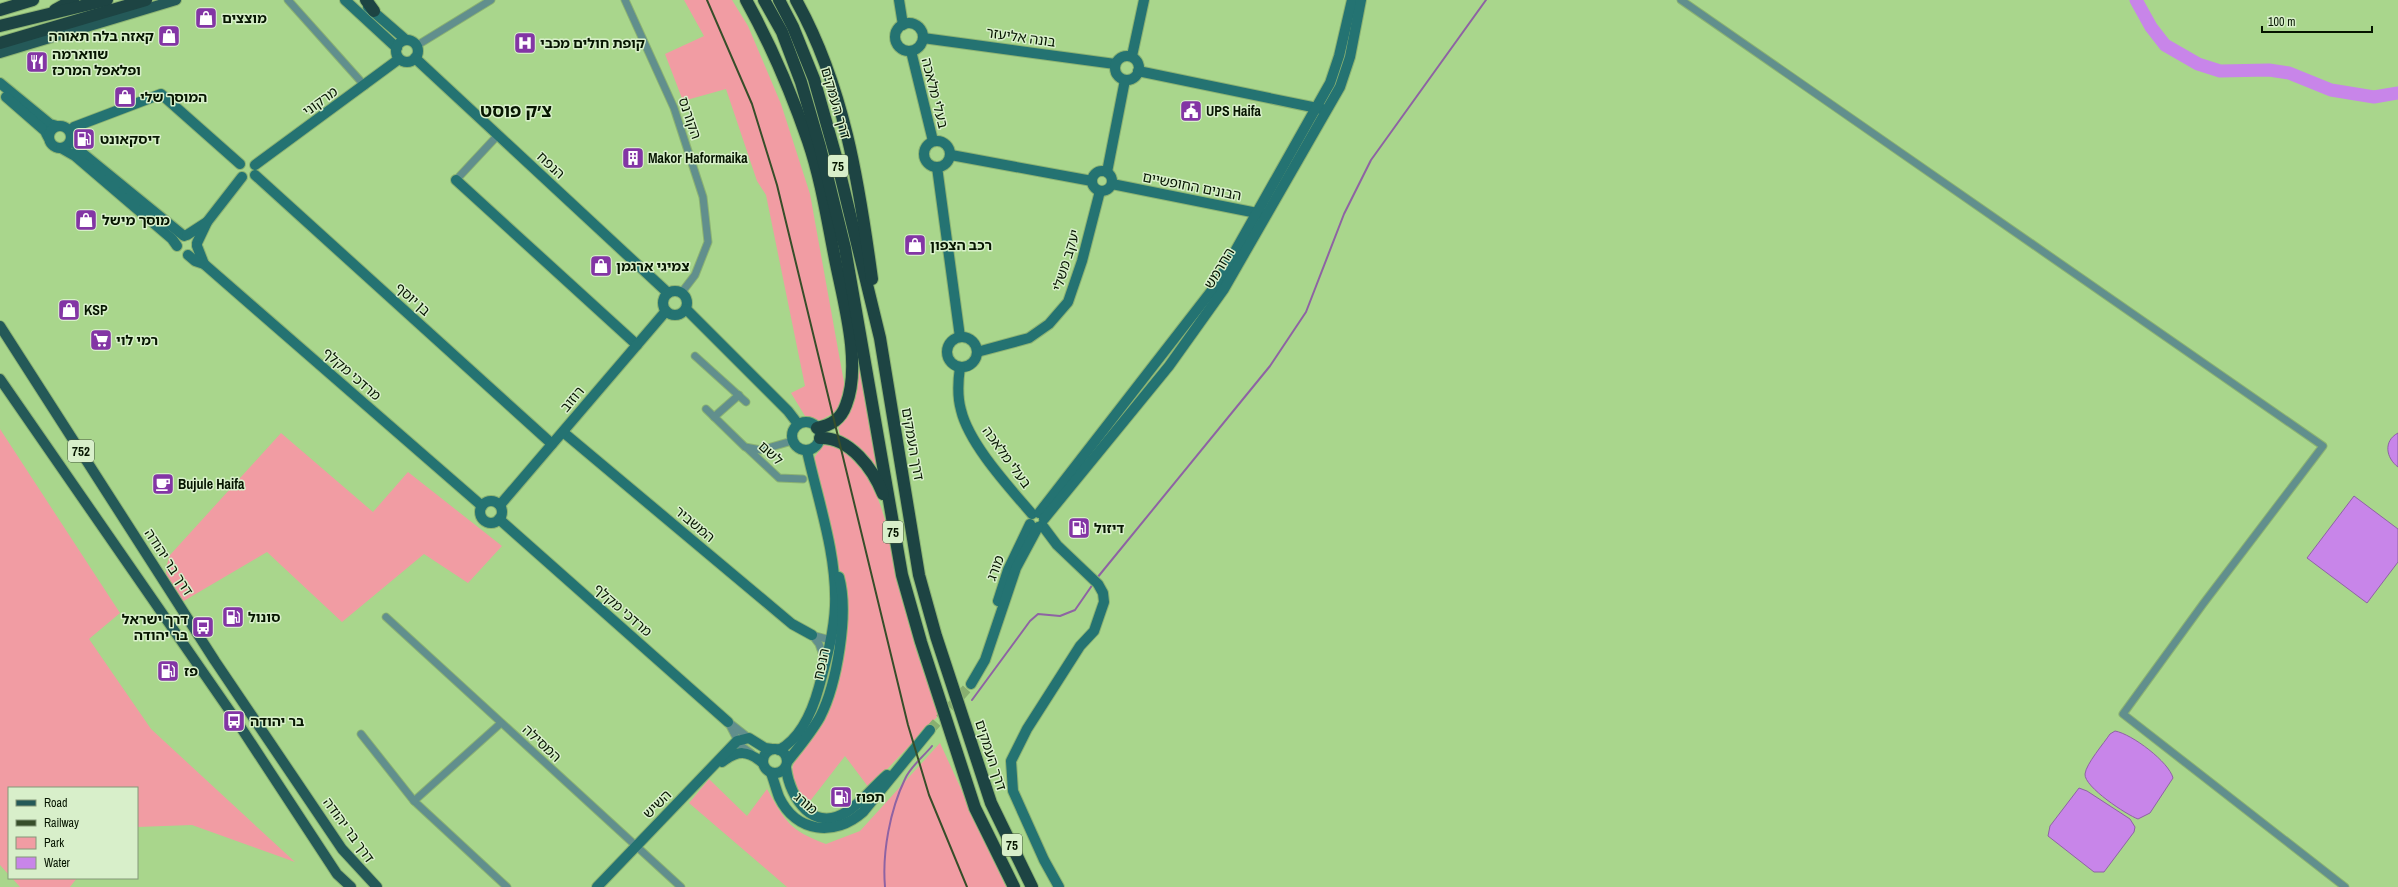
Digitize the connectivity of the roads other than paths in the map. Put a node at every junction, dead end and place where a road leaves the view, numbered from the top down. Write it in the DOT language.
graph roads {
  1 [pos="73,0"];
  2 [pos="106,0"];
  3 [pos="146,0"];
  4 [pos="176,0"];
  5 [pos="288,0"];
  6 [pos="345,0"];
  7 [pos="361,0"];
  8 [pos="366,0"];
  9 [pos="491,0"];
  10 [pos="625,0"];
  11 [pos="746,0"];
  12 [pos="764,0"];
  13 [pos="779,0"];
  14 [pos="796,0"];
  15 [pos="899,0"];
  16 [pos="1144,0"];
  17 [pos="1352,0"];
  18 [pos="1362,0"];
  19 [pos="1682,0"];
  20 [pos="29,1"];
  21 [pos="0,10"];
  22 [pos="374,11"];
  23 [pos="50,15"];
  24 [pos="903,25"];
  25 [pos="0,26"];
  26 [pos="923,38"];
  27 [pos="406,40"];
  28 [pos="0,43"];
  29 [pos="416,46"];
  30 [pos="397,48"];
  31 [pos="911,51"];
  32 [pos="0,53"];
  33 [pos="1132,56"];
  34 [pos="399,58"];
  35 [pos="415,58"];
  36 [pos="1115,64"];
  37 [pos="1138,71"];
  38 [pos="1126,80"];
  39 [pos="0,83"];
  40 [pos="365,86"];
  41 [pos="0,92"];
  42 [pos="1322,109"];
  43 [pos="57,126"];
  44 [pos="70,135"];
  45 [pos="498,135"];
  46 [pos="48,137"];
  47 [pos="933,141"];
  48 [pos="61,148"];
  49 [pos="950,155"];
  50 [pos="240,164"];
  51 [pos="255,165"];
  52 [pos="937,167"];
  53 [pos="1107,172"];
  54 [pos="255,175"];
  55 [pos="242,178"];
  56 [pos="456,180"];
  57 [pos="1092,181"];
  58 [pos="1112,184"];
  59 [pos="1100,191"];
  60 [pos="822,192"];
  61 [pos="1262,214"];
  62 [pos="207,222"];
  63 [pos="185,235"];
  64 [pos="197,245"];
  65 [pos="177,246"];
  66 [pos="845,248"];
  67 [pos="188,255"];
  68 [pos="204,264"];
  69 [pos="682,292"];
  70 [pos="668,293"];
  71 [pos="686,309"];
  72 [pos="666,310"];
  73 [pos="0,326"];
  74 [pos="960,337"];
  75 [pos="880,338"];
  76 [pos="636,345"];
  77 [pos="977,352"];
  78 [pos="695,356"];
  79 [pos="960,367"];
  80 [pos="0,379"];
  81 [pos="739,395"];
  82 [pos="746,402"];
  83 [pos="706,409"];
  84 [pos="714,417"];
  85 [pos="798,424"];
  86 [pos="563,432"];
  87 [pos="819,433"];
  88 [pos="792,441"];
  89 [pos="552,444"];
  90 [pos="745,447"];
  91 [pos="807,451"];
  92 [pos="804,480"];
  93 [pos="500,505"];
  94 [pos="482,506"];
  95 [pos="499,519"];
  96 [pos="1038,520"];
  97 [pos="893,530"];
  98 [pos="833,562"];
  99 [pos="386,617"];
  100 [pos="812,635"];
  101 [pos="831,639"];
  102 [pos="838,654"];
  103 [pos="825,663"];
  104 [pos="971,684"];
  105 [pos="728,722"];
  106 [pos="501,723"];
  107 [pos="930,730"];
  108 [pos="361,734"];
  109 [pos="749,738"];
  110 [pos="737,741"];
  111 [pos="776,750"];
  112 [pos="752,754"];
  113 [pos="907,758"];
  114 [pos="763,763"];
  115 [pos="787,765"];
  116 [pos="771,773"];
  117 [pos="700,780"];
  118 [pos="414,801"];
  119 [pos="635,847"];
  120 [pos="351,887"];
  121 [pos="378,887"];
  122 [pos="507,887"];
  123 [pos="597,887"];
  124 [pos="681,887"];
  125 [pos="1014,887"];
  126 [pos="1032,887"];
  127 [pos="1059,887"];
  128 [pos="2345,887"];
  1 -- 23 [label="highway"];
  2 -- 23 [label="highway"];
  3 -- 28 [label="highway"];
  4 -- 32 [label="main road"];
  5 -- 40 [label="street"];
  6 -- 30 [label="street"];
  7 -- 22 [label="street"];
  8 -- 22 [label="highway"];
  9 -- 29 [label="street"];
  10 -- 69 [label="street, הקורנס"];
  11 -- 60 [label="highway"];
  12 -- 66 [label="highway, דרך העמקים / 75"];
  13 -- 75 [label="highway, דרך העמקים / 75"];
  14 -- 75 [label="highway"];
  15 -- 24 [label="street"];
  16 -- 33 [label="street"];
  17 -- 42 [label="street, החרמש"];
  18 -- 42 [label="street, החרמש"];
  19 -- 128 [label="street"];
  20 -- 21 [label="highway"];
  22 -- 27 [label="street"];
  23 -- 25 [label="highway"];
  24 -- 26 [label="street"];
  24 -- 31 [label="street"];
  26 -- 31 [label="street"];
  26 -- 36 [label="street, בונה אליעזר"];
  27 -- 29 [label="street"];
  27 -- 30 [label="street"];
  29 -- 35 [label="street"];
  30 -- 34 [label="street"];
  31 -- 47 [label="street, בעלי מלאכה"];
  33 -- 36 [label="street"];
  33 -- 37 [label="street"];
  34 -- 35 [label="street"];
  34 -- 40 [label="street, מרקוני"];
  35 -- 45 [label="street, הנפח"];
  36 -- 38 [label="street"];
  37 -- 38 [label="street"];
  37 -- 42 [label="street"];
  38 -- 53 [label="street"];
  39 -- 43 [label="street"];
  40 -- 51 [label="street, מרקוני"];
  41 -- 46 [label="street"];
  42 -- 61 [label="street, החרמש"];
  43 -- 44 [label="street"];
  43 -- 46 [label="street"];
  44 -- 48 [label="street"];
  44 -- 50 [label="street"];
  44 -- 63 [label="street"];
  45 -- 56 [label="street"];
  45 -- 70 [label="street, הנפח"];
  46 -- 48 [label="street"];
  47 -- 49 [label="street"];
  47 -- 52 [label="street"];
  48 -- 65 [label="street"];
  49 -- 52 [label="street"];
  49 -- 57 [label="street"];
  50 -- 51 [label="street"];
  50 -- 55 [label="street"];
  51 -- 54 [label="street"];
  52 -- 74 [label="street"];
  53 -- 57 [label="street"];
  53 -- 58 [label="street"];
  54 -- 55 [label="street"];
  54 -- 89 [label="street, בן יוסף"];
  55 -- 62 [label="street"];
  56 -- 76 [label="street"];
  57 -- 59 [label="street"];
  58 -- 59 [label="street"];
  58 -- 61 [label="street, הבונים החופשיים"];
  59 -- 77 [label="street, יעקב משלי"];
  60 -- 66 [label="highway"];
  60 -- 87 [label="highway"];
  61 -- 96 [label="street, החרמש"];
  62 -- 63 [label="street"];
  62 -- 64 [label="street"];
  63 -- 64 [label="street"];
  63 -- 65 [label="street"];
  64 -- 67 [label="street"];
  64 -- 68 [label="street, מרדכי מקלף"];
  65 -- 67 [label="street"];
  66 -- 97 [label="highway, דרך העמקים / 75"];
  67 -- 68 [label="street, מרדכי מקלף"];
  68 -- 94 [label="street, מרדכי מקלף"];
  69 -- 70 [label="street"];
  69 -- 71 [label="street"];
  70 -- 72 [label="street"];
  71 -- 72 [label="street"];
  71 -- 85 [label="street"];
  72 -- 76 [label="street, רוזוב"];
  73 -- 121 [label="main road, דרך בר יהודה / 752"];
  74 -- 77 [label="street"];
  74 -- 79 [label="street"];
  75 -- 126 [label="highway, דרך העמקים / 75"];
  76 -- 86 [label="street, רוזוב"];
  77 -- 79 [label="street"];
  78 -- 81 [label="street"];
  79 -- 96 [label="street, בעלי מלאכה"];
  80 -- 120 [label="main road, 752"];
  81 -- 82 [label="street"];
  81 -- 84 [label="street"];
  83 -- 84 [label="street, לשם"];
  84 -- 90 [label="street, לשם"];
  85 -- 87 [label="street"];
  85 -- 88 [label="street"];
  86 -- 89 [label="street, רוזוב"];
  86 -- 100 [label="street, המשביר"];
  87 -- 91 [label="street"];
  87 -- 97 [label="highway"];
  88 -- 90 [label="street, לשם"];
  88 -- 91 [label="street"];
  89 -- 93 [label="street, רוזוב"];
  90 -- 92 [label="street, לשם"];
  91 -- 98 [label="street, הנפח"];
  93 -- 94 [label="street"];
  93 -- 95 [label="street"];
  94 -- 95 [label="street"];
  95 -- 105 [label="street, מרדכי מקלף"];
  96 -- 104 [label="street, מורג"];
  96 -- 127 [label="street, בעלי מלאכה"];
  97 -- 125 [label="highway, דרך העמקים / 75"];
  98 -- 101 [label="street, הנפח"];
  98 -- 102 [label="street, הנפח"];
  99 -- 106 [label="street, המסילה"];
  100 -- 101 [label="street, המשביר"];
  100 -- 103 [label="street"];
  101 -- 102 [label="street"];
  101 -- 103 [label="street, הנפח"];
  102 -- 115 [label="street, הנפח"];
  103 -- 111 [label="street, הנפח"];
  105 -- 109 [label="street, מרדכי מקלף"];
  105 -- 110 [label="street, מרדכי מקלף"];
  106 -- 118 [label="street"];
  106 -- 119 [label="street, המסילה"];
  107 -- 113 [label="street, מורג"];
  108 -- 118 [label="street"];
  109 -- 110 [label="street"];
  109 -- 111 [label="street, מרדכי מקלף"];
  110 -- 112 [label="street, מרדכי מקלף"];
  110 -- 117 [label="street, השיש"];
  111 -- 114 [label="street"];
  111 -- 115 [label="street"];
  112 -- 114 [label="street, מרדכי מקלף"];
  112 -- 117 [label="street"];
  113 -- 115 [label="street, מורג"];
  113 -- 116 [label="street, מורג"];
  114 -- 116 [label="street"];
  115 -- 116 [label="street"];
  117 -- 119 [label="street, השיש"];
  118 -- 122 [label="street"];
  119 -- 123 [label="street, השיש"];
  119 -- 124 [label="street, המסילה"];
}
